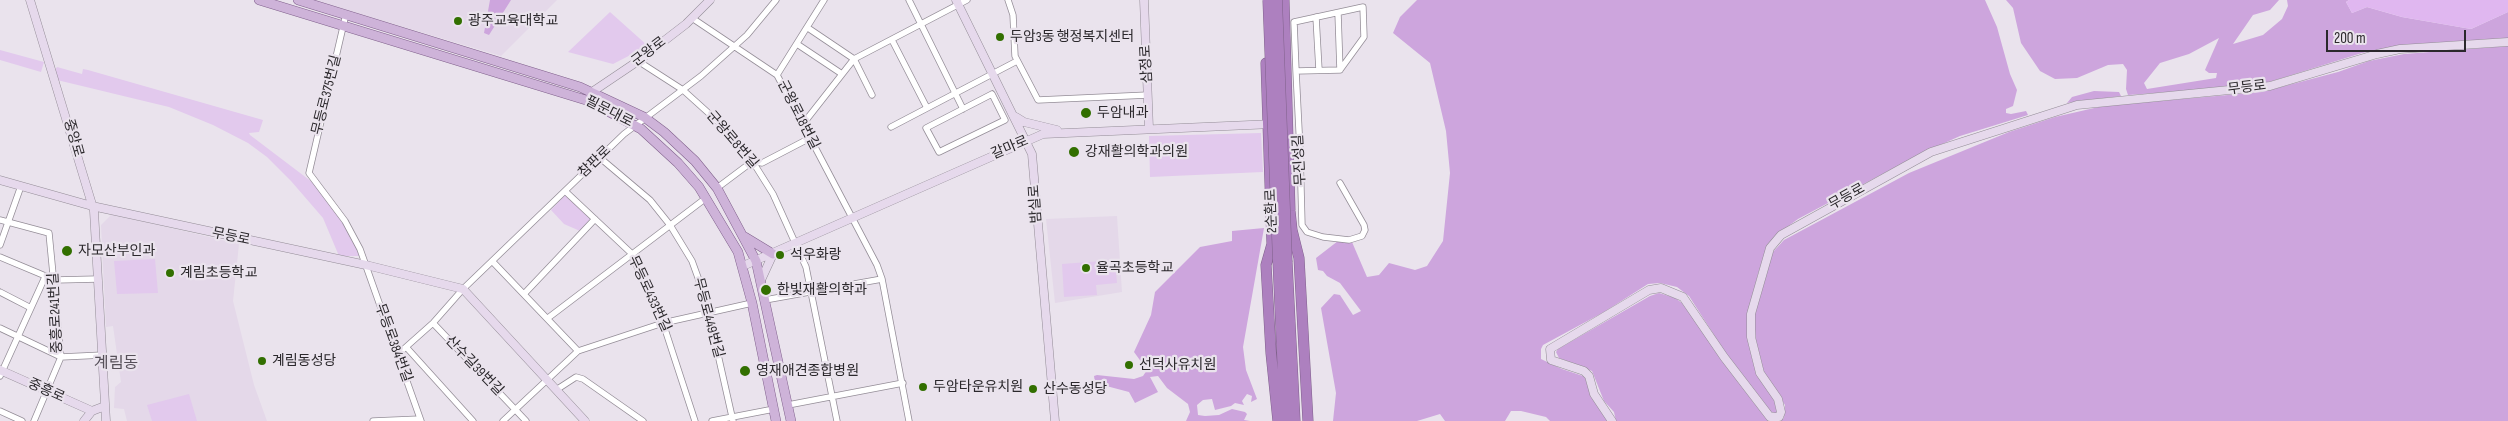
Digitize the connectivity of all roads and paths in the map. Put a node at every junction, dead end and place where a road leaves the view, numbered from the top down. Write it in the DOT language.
graph roads {
  1 [pos="30,0"];
  2 [pos="259,0"];
  3 [pos="298,0"];
  4 [pos="710,0"];
  5 [pos="776,0"];
  6 [pos="824,0"];
  7 [pos="909,0"];
  8 [pos="967,0"];
  9 [pos="1008,0"];
  10 [pos="1144,0"];
  11 [pos="1263,0"];
  12 [pos="1269,0"];
  13 [pos="1277,0"];
  14 [pos="1284,0"];
  15 [pos="958,2"];
  16 [pos="1338,13"];
  17 [pos="346,14"];
  18 [pos="1316,17"];
  19 [pos="692,18"];
  20 [pos="922,25"];
  21 [pos="343,26"];
  22 [pos="808,28"];
  23 [pos="892,40"];
  24 [pos="2508,42"];
  25 [pos="797,44"];
  26 [pos="734,46"];
  27 [pos="1266,55"];
  28 [pos="854,59"];
  29 [pos="638,61"];
  30 [pos="1017,61"];
  31 [pos="1319,70"];
  32 [pos="1340,70"];
  33 [pos="1296,71"];
  34 [pos="994,73"];
  35 [pos="842,74"];
  36 [pos="777,75"];
  37 [pos="1276,78"];
  38 [pos="683,90"];
  39 [pos="1276,90"];
  40 [pos="956,93"];
  41 [pos="872,94"];
  42 [pos="591,96"];
  43 [pos="1148,96"];
  44 [pos="927,108"];
  45 [pos="963,109"];
  46 [pos="1266,112"];
  47 [pos="644,117"];
  48 [pos="1015,117"];
  49 [pos="1288,123"];
  50 [pos="803,124"];
  51 [pos="1266,124"];
  52 [pos="635,125"];
  53 [pos="891,126"];
  54 [pos="1150,128"];
  55 [pos="1064,132"];
  56 [pos="810,138"];
  57 [pos="1026,140"];
  58 [pos="599,157"];
  59 [pos="753,161"];
  60 [pos="1281,171"];
  61 [pos="310,175"];
  62 [pos="0,180"];
  63 [pos="1340,183"];
  64 [pos="21,186"];
  65 [pos="717,188"];
  66 [pos="565,191"];
  67 [pos="706,198"];
  68 [pos="1290,200"];
  69 [pos="92,206"];
  70 [pos="853,218"];
  71 [pos="595,219"];
  72 [pos="0,220"];
  73 [pos="9,223"];
  74 [pos="670,225"];
  75 [pos="744,237"];
  76 [pos="1296,240"];
  77 [pos="796,243"];
  78 [pos="0,245"];
  79 [pos="1270,249"];
  80 [pos="631,254"];
  81 [pos="773,254"];
  82 [pos="0,257"];
  83 [pos="1299,258"];
  84 [pos="492,260"];
  85 [pos="756,261"];
  86 [pos="1283,262"];
  87 [pos="366,265"];
  88 [pos="743,266"];
  89 [pos="45,277"];
  90 [pos="98,279"];
  91 [pos="882,279"];
  92 [pos="55,280"];
  93 [pos="761,280"];
  94 [pos="463,289"];
  95 [pos="0,292"];
  96 [pos="811,292"];
  97 [pos="524,294"];
  98 [pos="765,300"];
  99 [pos="752,303"];
  100 [pos="31,308"];
  101 [pos="709,312"];
  102 [pos="548,318"];
  103 [pos="433,323"];
  104 [pos="663,323"];
  105 [pos="0,328"];
  106 [pos="1302,329"];
  107 [pos="18,336"];
  108 [pos="407,348"];
  109 [pos="578,351"];
  110 [pos="102,355"];
  111 [pos="397,355"];
  112 [pos="61,357"];
  113 [pos="1,372"];
  114 [pos="547,380"];
  115 [pos="903,383"];
  116 [pos="556,390"];
  117 [pos="46,392"];
  118 [pos="832,397"];
  119 [pos="788,405"];
  120 [pos="105,406"];
  121 [pos="516,409"];
  122 [pos="774,409"];
  123 [pos="0,411"];
  124 [pos="92,411"];
  125 [pos="732,419"];
  126 [pos="420,420"];
  127 [pos="22,421"];
  128 [pos="34,421"];
  129 [pos="84,421"];
  130 [pos="106,421"];
  131 [pos="373,421"];
  132 [pos="474,421"];
  133 [pos="503,421"];
  134 [pos="526,421"];
  135 [pos="585,421"];
  136 [pos="643,421"];
  137 [pos="695,421"];
  138 [pos="712,421"];
  139 [pos="776,421"];
  140 [pos="791,421"];
  141 [pos="837,421"];
  142 [pos="909,421"];
  143 [pos="1055,421"];
  144 [pos="1278,421"];
  145 [pos="1285,421"];
  146 [pos="1295,421"];
  147 [pos="1300,421"];
  148 [pos="1308,421"];
  149 [pos="1612,421"];
  1 -- 69 [label="main road, 중앙로"];
  2 -- 21 [label="main road, 필문대로"];
  3 -- 17 [label="main road, 필문대로"];
  4 -- 19 [label="main road, 군왕로"];
  5 -- 26 [label="street, 참판로"];
  6 -- 22 [label="street"];
  7 -- 20 [label="street"];
  8 -- 15 [label="street"];
  9 -- 30 [label="street"];
  10 -- 43 [label="main road, 삼정로"];
  11 -- 27 [label="highway"];
  12 -- 37 [label="highway"];
  12 -- 86 [label="highway, 2순환로, bridge"];
  13 -- 86 [label="highway, 2순환로, bridge"];
  14 -- 49 [label="highway"];
  15 -- 20 [label="street"];
  15 -- 34 [label="main road, 밤실로"];
  16 -- 18 [label="street, 무진성길"];
  16 -- 32 [label="street"];
  16 -- 32 [label="street, 무진성길"];
  17 -- 21 [label="street, 무등로375번길"];
  17 -- 42 [label="main road, 필문대로"];
  18 -- 31 [label="street"];
  18 -- 33 [label="street, 무진성길"];
  19 -- 26 [label="street, 군왕로18번길"];
  19 -- 29 [label="main road, 군왕로"];
  20 -- 23 [label="street"];
  20 -- 40 [label="street"];
  21 -- 42 [label="main road, 필문대로"];
  21 -- 61 [label="street, 무등로375번길"];
  22 -- 25 [label="street"];
  22 -- 28 [label="street"];
  23 -- 28 [label="street"];
  23 -- 44 [label="street"];
  24 -- 149 [label="main road, 무등로"];
  25 -- 35 [label="street"];
  25 -- 36 [label="street"];
  26 -- 36 [label="street, 군왕로18번길"];
  26 -- 38 [label="street, 참판로"];
  27 -- 37 [label="highway"];
  27 -- 46 [label="highway"];
  28 -- 35 [label="street"];
  28 -- 41 [label="street"];
  29 -- 38 [label="street, 군왕로8번길"];
  29 -- 42 [label="main road, 군왕로"];
  30 -- 34 [label="street"];
  30 -- 43 [label="street"];
  31 -- 32 [label="street"];
  31 -- 33 [label="street"];
  33 -- 49 [label="street, 무진성길"];
  34 -- 40 [label="street"];
  34 -- 48 [label="main road, 밤실로"];
  35 -- 50 [label="street"];
  36 -- 50 [label="street, 군왕로18번길"];
  37 -- 39 [label="highway"];
  38 -- 47 [label="street, 참판로"];
  38 -- 59 [label="street, 군왕로8번길"];
  39 -- 46 [label="highway"];
  39 -- 49 [label="highway"];
  40 -- 44 [label="street"];
  40 -- 45 [label="street"];
  42 -- 47 [label="main road, 필문대로"];
  42 -- 52 [label="main road, 필문대로"];
  43 -- 54 [label="main road, 삼정로"];
  44 -- 53 [label="street"];
  45 -- 45 [label="street"];
  46 -- 51 [label="highway"];
  47 -- 52 [label="street, 참판로"];
  47 -- 65 [label="main road, 필문대로"];
  48 -- 55 [label="main road"];
  48 -- 57 [label="main road, 밤실로"];
  49 -- 51 [label="main road, 갈마로"];
  49 -- 60 [label="highway"];
  49 -- 63 [label="street, 무진성길"];
  49 -- 68 [label="highway"];
  50 -- 56 [label="street, 군왕로18번길"];
  51 -- 54 [label="main road, 갈마로"];
  51 -- 79 [label="highway"];
  52 -- 58 [label="street, 참판로"];
  52 -- 67 [label="main road, 필문대로"];
  54 -- 55 [label="main road, 갈마로"];
  55 -- 57 [label="main road, 갈마로"];
  56 -- 59 [label="street"];
  56 -- 70 [label="street, 군왕로18번길"];
  57 -- 70 [label="main road, 갈마로"];
  57 -- 143 [label="main road, 밤실로"];
  58 -- 66 [label="street, 참판로"];
  58 -- 74 [label="street, 무등로449번길"];
  59 -- 65 [label="street"];
  59 -- 77 [label="street, 군왕로8번길"];
  60 -- 68 [label="highway"];
  60 -- 76 [label="highway"];
  61 -- 87 [label="street, 무등로384번길"];
  62 -- 64 [label="main road, 무등로"];
  64 -- 69 [label="main road, 무등로"];
  64 -- 73 [label="street"];
  65 -- 75 [label="main road, 필문대로"];
  66 -- 71 [label="street, 무등로433번길"];
  66 -- 84 [label="street, 참판로"];
  67 -- 74 [label="street"];
  67 -- 88 [label="main road, 필문대로"];
  68 -- 76 [label="highway"];
  69 -- 87 [label="main road, 무등로"];
  69 -- 90 [label="main road, 중앙로"];
  70 -- 77 [label="main road, 갈마로"];
  70 -- 91 [label="street, 군왕로18번길"];
  71 -- 80 [label="street, 무등로433번길"];
  71 -- 97 [label="street"];
  72 -- 73 [label="street"];
  73 -- 78 [label="street"];
  73 -- 92 [label="street, 중흥로241번길"];
  74 -- 80 [label="street"];
  74 -- 101 [label="street, 무등로449번길"];
  75 -- 81 [label="main road"];
  75 -- 85 [label="main road, 필문대로"];
  76 -- 83 [label="highway"];
  77 -- 81 [label="main road, 갈마로"];
  77 -- 96 [label="street, 군왕로8번길"];
  79 -- 83 [label="highway"];
  79 -- 144 [label="highway"];
  80 -- 102 [label="street"];
  80 -- 104 [label="street, 무등로433번길"];
  81 -- 85 [label="main road, 갈마로"];
  81 -- 93 [label="main road"];
  82 -- 89 [label="street"];
  83 -- 106 [label="highway"];
  84 -- 94 [label="street, 참판로"];
  84 -- 97 [label="street"];
  85 -- 88 [label="main road, 갈마로"];
  85 -- 93 [label="main road, 필문대로"];
  86 -- 145 [label="highway, 2순환로"];
  86 -- 146 [label="highway, 2순환로"];
  87 -- 94 [label="main road, 무등로"];
  87 -- 111 [label="street, 무등로384번길"];
  88 -- 99 [label="main road, 필문대로"];
  89 -- 92 [label="street"];
  89 -- 100 [label="street"];
  90 -- 92 [label="street"];
  90 -- 110 [label="main road, 중앙로"];
  91 -- 96 [label="street"];
  91 -- 115 [label="street, 군왕로18번길"];
  92 -- 112 [label="street, 중흥로241번길"];
  93 -- 98 [label="main road, 필문대로"];
  94 -- 103 [label="street"];
  94 -- 114 [label="main road"];
  95 -- 100 [label="street"];
  96 -- 98 [label="street"];
  96 -- 118 [label="street, 군왕로8번길"];
  97 -- 102 [label="street"];
  98 -- 119 [label="main road, 필문대로"];
  99 -- 101 [label="street"];
  99 -- 122 [label="main road, 필문대로"];
  100 -- 107 [label="street"];
  101 -- 104 [label="street"];
  101 -- 125 [label="street, 무등로449번길"];
  102 -- 109 [label="street"];
  103 -- 108 [label="street"];
  103 -- 121 [label="street, 산수길39번길"];
  104 -- 109 [label="street"];
  104 -- 137 [label="street, 무등로433번길"];
  105 -- 107 [label="street"];
  106 -- 147 [label="highway"];
  106 -- 148 [label="highway"];
  107 -- 112 [label="street"];
  107 -- 113 [label="street"];
  108 -- 111 [label="street"];
  108 -- 132 [label="street"];
  109 -- 114 [label="street"];
  110 -- 112 [label="street"];
  110 -- 120 [label="main road, 중앙로"];
  111 -- 126 [label="street, 무등로384번길"];
  112 -- 117 [label="street, 중흥로241번길"];
  113 -- 117 [label="main road, 중흥로"];
  114 -- 116 [label="main road"];
  114 -- 121 [label="street"];
  115 -- 118 [label="street"];
  115 -- 142 [label="street, 군왕로18번길"];
  116 -- 135 [label="main road"];
  116 -- 136 [label="street"];
  117 -- 124 [label="main road, 중흥로"];
  117 -- 128 [label="street, 중흥로241번길"];
  118 -- 119 [label="street"];
  118 -- 141 [label="street, 군왕로8번길"];
  119 -- 140 [label="main road, 필문대로"];
  120 -- 124 [label="main road"];
  120 -- 130 [label="main road, 중앙로"];
  121 -- 133 [label="street"];
  121 -- 134 [label="street, 산수길39번길"];
  122 -- 125 [label="street"];
  122 -- 139 [label="main road, 필문대로"];
  123 -- 127 [label="street"];
  124 -- 129 [label="main road"];
  125 -- 138 [label="street"];
  126 -- 131 [label="street"];
}
